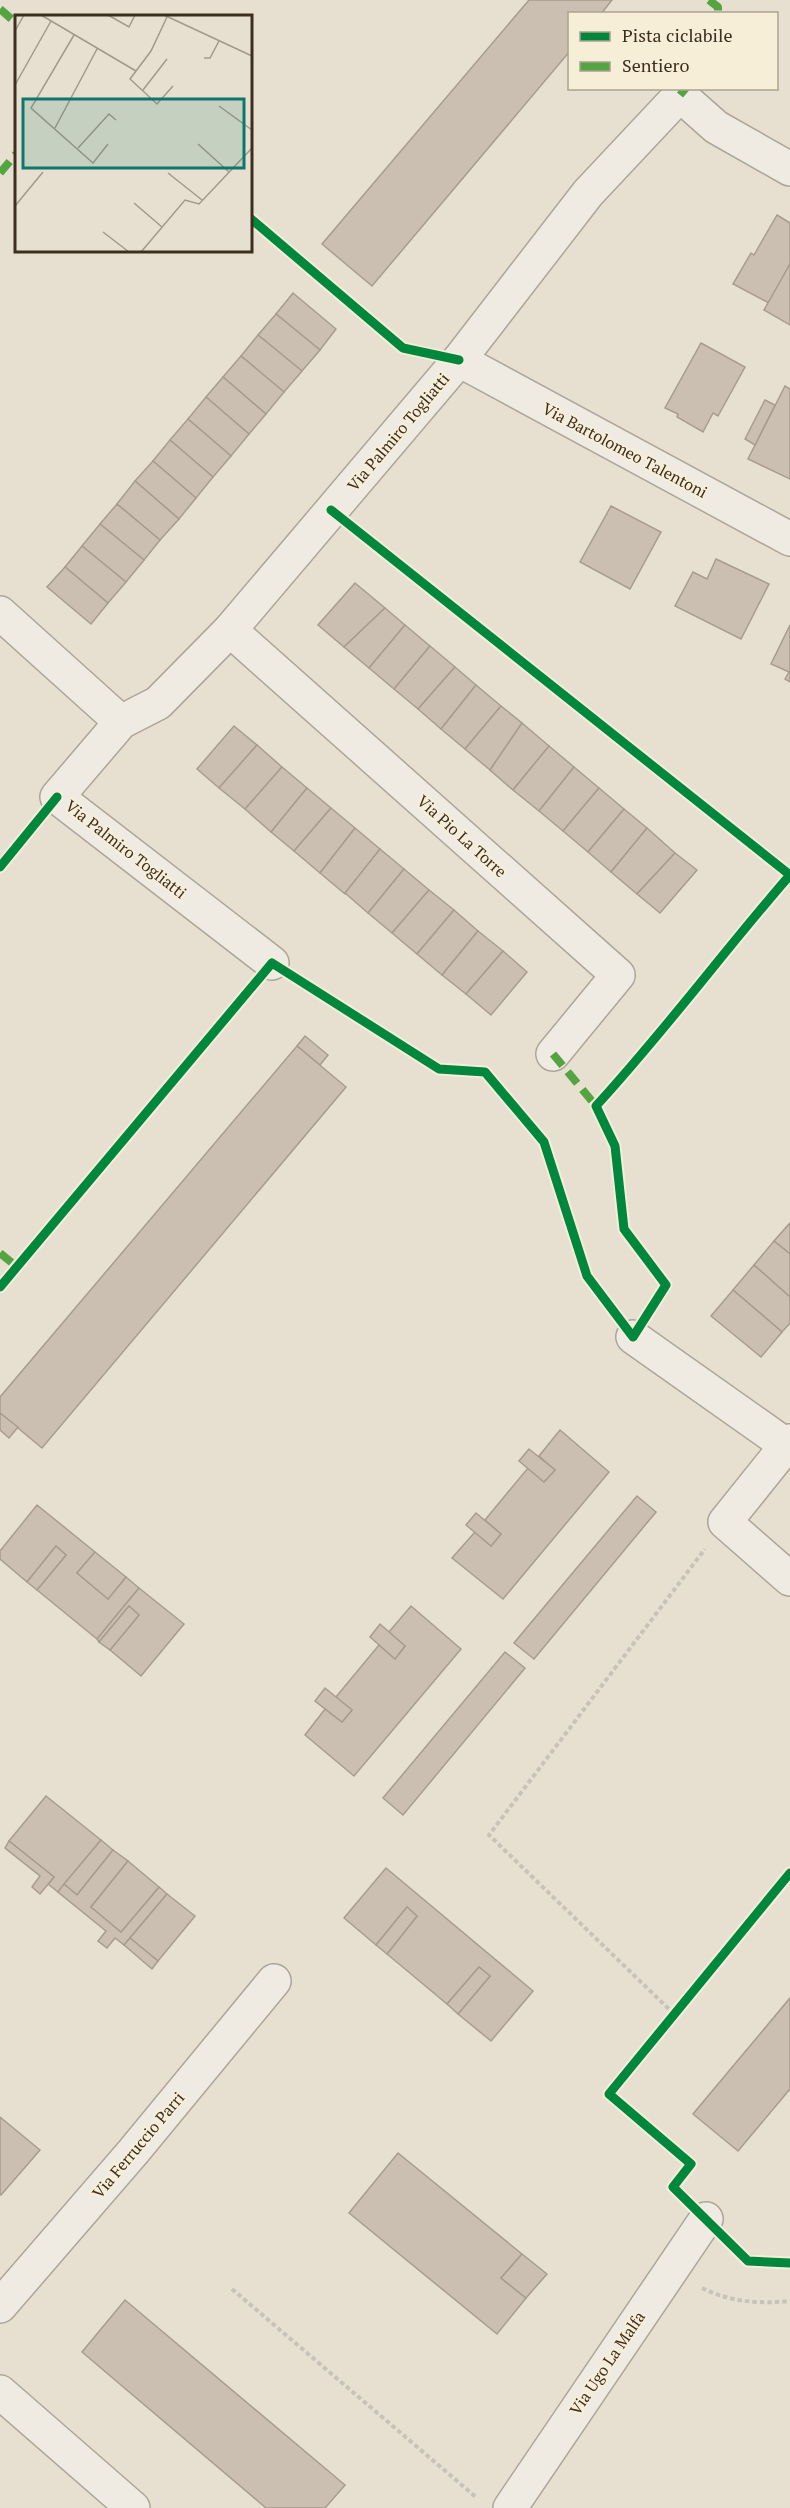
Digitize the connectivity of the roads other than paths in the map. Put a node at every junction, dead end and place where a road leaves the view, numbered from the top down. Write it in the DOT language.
graph roads {
  1 [pos="790,169"];
  2 [pos="459,360"];
  3 [pos="790,539"];
  4 [pos="0,613"];
  5 [pos="230,630"];
  6 [pos="121,722"];
  7 [pos="272,963"];
  8 [pos="553,1054"];
  9 [pos="633,1337"];
  10 [pos="788,1443"];
  11 [pos="790,1579"];
  12 [pos="274,1981"];
  13 [pos="706,2219"];
  14 [pos="0,2306"];
  15 [pos="0,2392"];
  16 [pos="495,2504"];
  17 [pos="133,2508"];
  1 -- 2 [label="street, Via Palmiro Togliatti"];
  2 -- 3 [label="street, Via Bartolomeo Talentoni"];
  2 -- 5 [label="street, Via Palmiro Togliatti"];
  4 -- 6 [label="street"];
  5 -- 6 [label="street, Via Palmiro Togliatti"];
  5 -- 8 [label="street, Via Pio La Torre"];
  6 -- 7 [label="street, Via Palmiro Togliatti"];
  9 -- 10 [label="street"];
  10 -- 11 [label="street"];
  12 -- 14 [label="street, Via Ferruccio Parri"];
  13 -- 16 [label="street, Via Ugo La Malfa"];
  15 -- 17 [label="street"];
}
